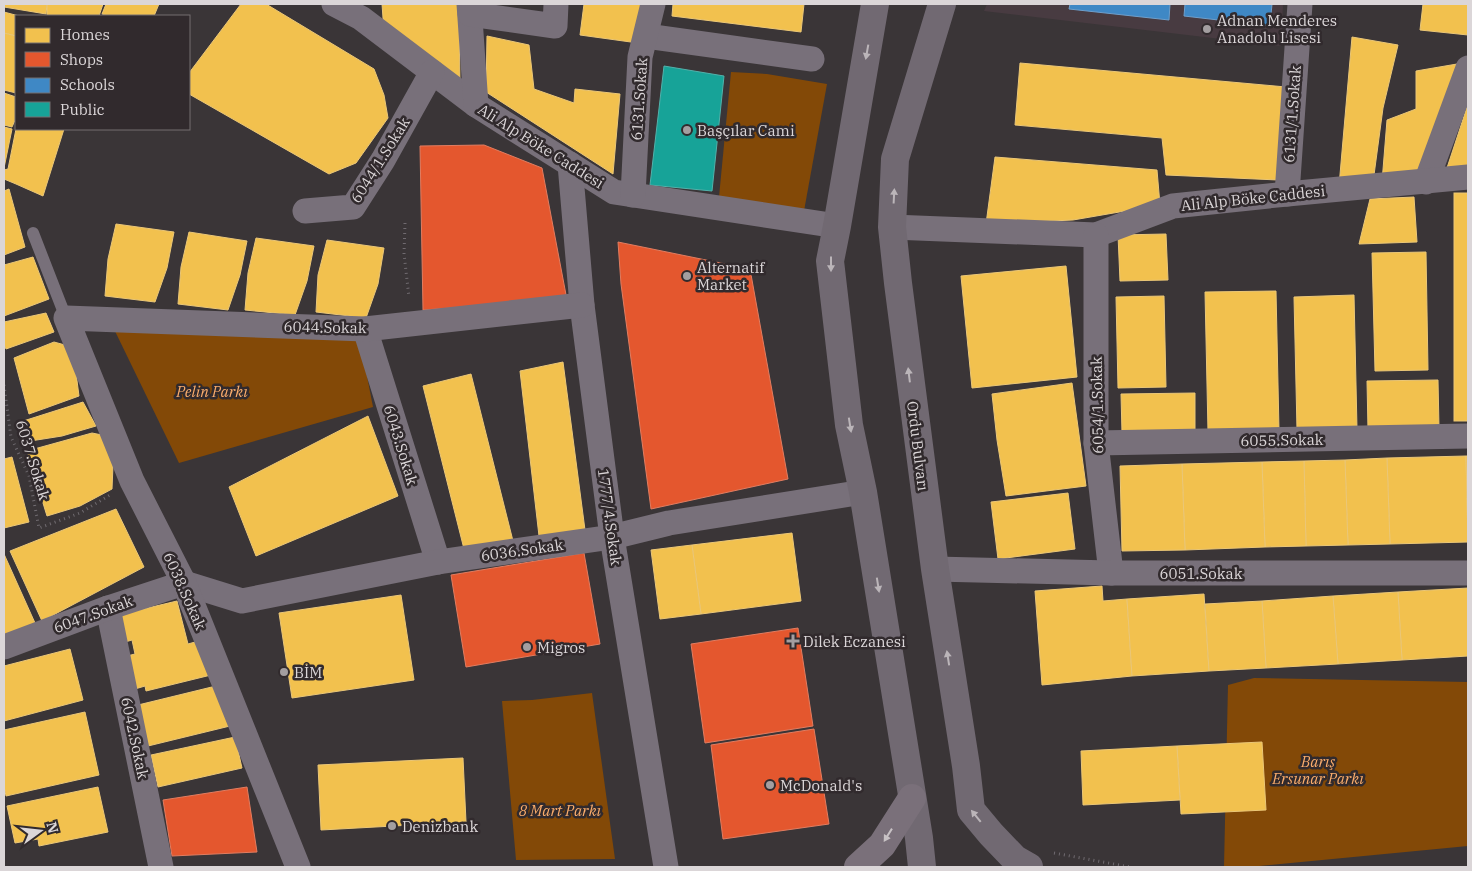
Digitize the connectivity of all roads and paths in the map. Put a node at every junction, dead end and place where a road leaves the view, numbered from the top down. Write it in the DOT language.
graph roads {
  1 [pos="334,4"];
  2 [pos="556,4"];
  3 [pos="653,4"];
  4 [pos="875,4"];
  5 [pos="942,4"];
  6 [pos="1300,4"];
  7 [pos="470,9"];
  8 [pos="361,11"];
  9 [pos="646,36"];
  10 [pos="812,59"];
  11 [pos="1468,68"];
  12 [pos="432,72"];
  13 [pos="476,106"];
  14 [pos="570,164"];
  15 [pos="1468,178"];
  16 [pos="1426,182"];
  17 [pos="1287,194"];
  18 [pos="633,195"];
  19 [pos="305,211"];
  20 [pos="405,223"];
  21 [pos="837,226"];
  22 [pos="892,227"];
  23 [pos="33,233"];
  24 [pos="1096,235"];
  25 [pos="582,305"];
  26 [pos="66,318"];
  27 [pos="411,325"];
  28 [pos="365,329"];
  29 [pos="4,385"];
  30 [pos="1468,436"];
  31 [pos="1096,443"];
  32 [pos="132,482"];
  33 [pos="862,492"];
  34 [pos="612,537"];
  35 [pos="438,562"];
  36 [pos="934,569"];
  37 [pos="1111,573"];
  38 [pos="1468,573"];
  39 [pos="184,583"];
  40 [pos="108,608"];
  41 [pos="4,647"];
  42 [pos="912,798"];
  43 [pos="1019,860"];
  44 [pos="162,867"];
  45 [pos="298,867"];
  46 [pos="666,867"];
  47 [pos="858,867"];
  48 [pos="922,867"];
  49 [pos="1130,867"];
  1 -- 8 [label="street, Ali Alp Böke Caddesi"];
  2 -- 7 [label="street"];
  3 -- 9 [label="street, 6131.Sokak"];
  4 -- 21 [label="main road, one-way"];
  22 -- 5 [label="main road, Ordu Bulvarı, one-way"];
  6 -- 17 [label="street, 6131/1.Sokak"];
  7 -- 13 [label="street"];
  8 -- 12 [label="street, Ali Alp Böke Caddesi"];
  9 -- 10 [label="street"];
  9 -- 18 [label="street, 6131.Sokak"];
  11 -- 16 [label="street"];
  12 -- 13 [label="street, Ali Alp Böke Caddesi"];
  12 -- 19 [label="street, 6044/1.Sokak"];
  13 -- 14 [label="street, Ali Alp Böke Caddesi"];
  14 -- 18 [label="street, Ali Alp Böke Caddesi"];
  14 -- 25 [label="street, 1777/4.Sokak"];
  15 -- 16 [label="street, Ali Alp Böke Caddesi"];
  16 -- 17 [label="street, Ali Alp Böke Caddesi"];
  17 -- 24 [label="street, Ali Alp Böke Caddesi"];
  18 -- 21 [label="street, Ali Alp Böke Caddesi"];
  20 -- 27 [label="path"];
  21 -- 33 [label="main road, one-way"];
  22 -- 24 [label="street, Ali Alp Böke Caddesi"];
  36 -- 22 [label="main road, Ordu Bulvarı, one-way"];
  23 -- 26 [label="lane"];
  24 -- 31 [label="street, 6054/1.Sokak"];
  25 -- 27 [label="street, 6044.Sokak"];
  25 -- 34 [label="street, 1777/4.Sokak"];
  26 -- 28 [label="street, 6044.Sokak"];
  26 -- 32 [label="street, 6038.Sokak"];
  27 -- 28 [label="street, 6044.Sokak"];
  28 -- 35 [label="street, 6043.Sokak"];
  29 -- 32 [label="path, 6037.Sokak"];
  30 -- 31 [label="street, 6055.Sokak"];
  31 -- 37 [label="street, 6054/1.Sokak"];
  32 -- 39 [label="street, 6038.Sokak"];
  33 -- 34 [label="street, 6036.Sokak"];
  33 -- 42 [label="main road, one-way"];
  34 -- 35 [label="street, 6036.Sokak"];
  34 -- 46 [label="street, 1777/4.Sokak"];
  35 -- 39 [label="street, 6036.Sokak"];
  36 -- 37 [label="street, 6051.Sokak"];
  43 -- 36 [label="main road, Ordu Bulvarı, one-way"];
  37 -- 38 [label="street, 6051.Sokak"];
  39 -- 40 [label="street, 6047.Sokak"];
  39 -- 45 [label="street, 6038.Sokak"];
  40 -- 41 [label="street, 6047.Sokak"];
  40 -- 44 [label="street, 6042.Sokak"];
  42 -- 47 [label="main road, one-way"];
  42 -- 48 [label="main road"];
  43 -- 49 [label="path"];
}
